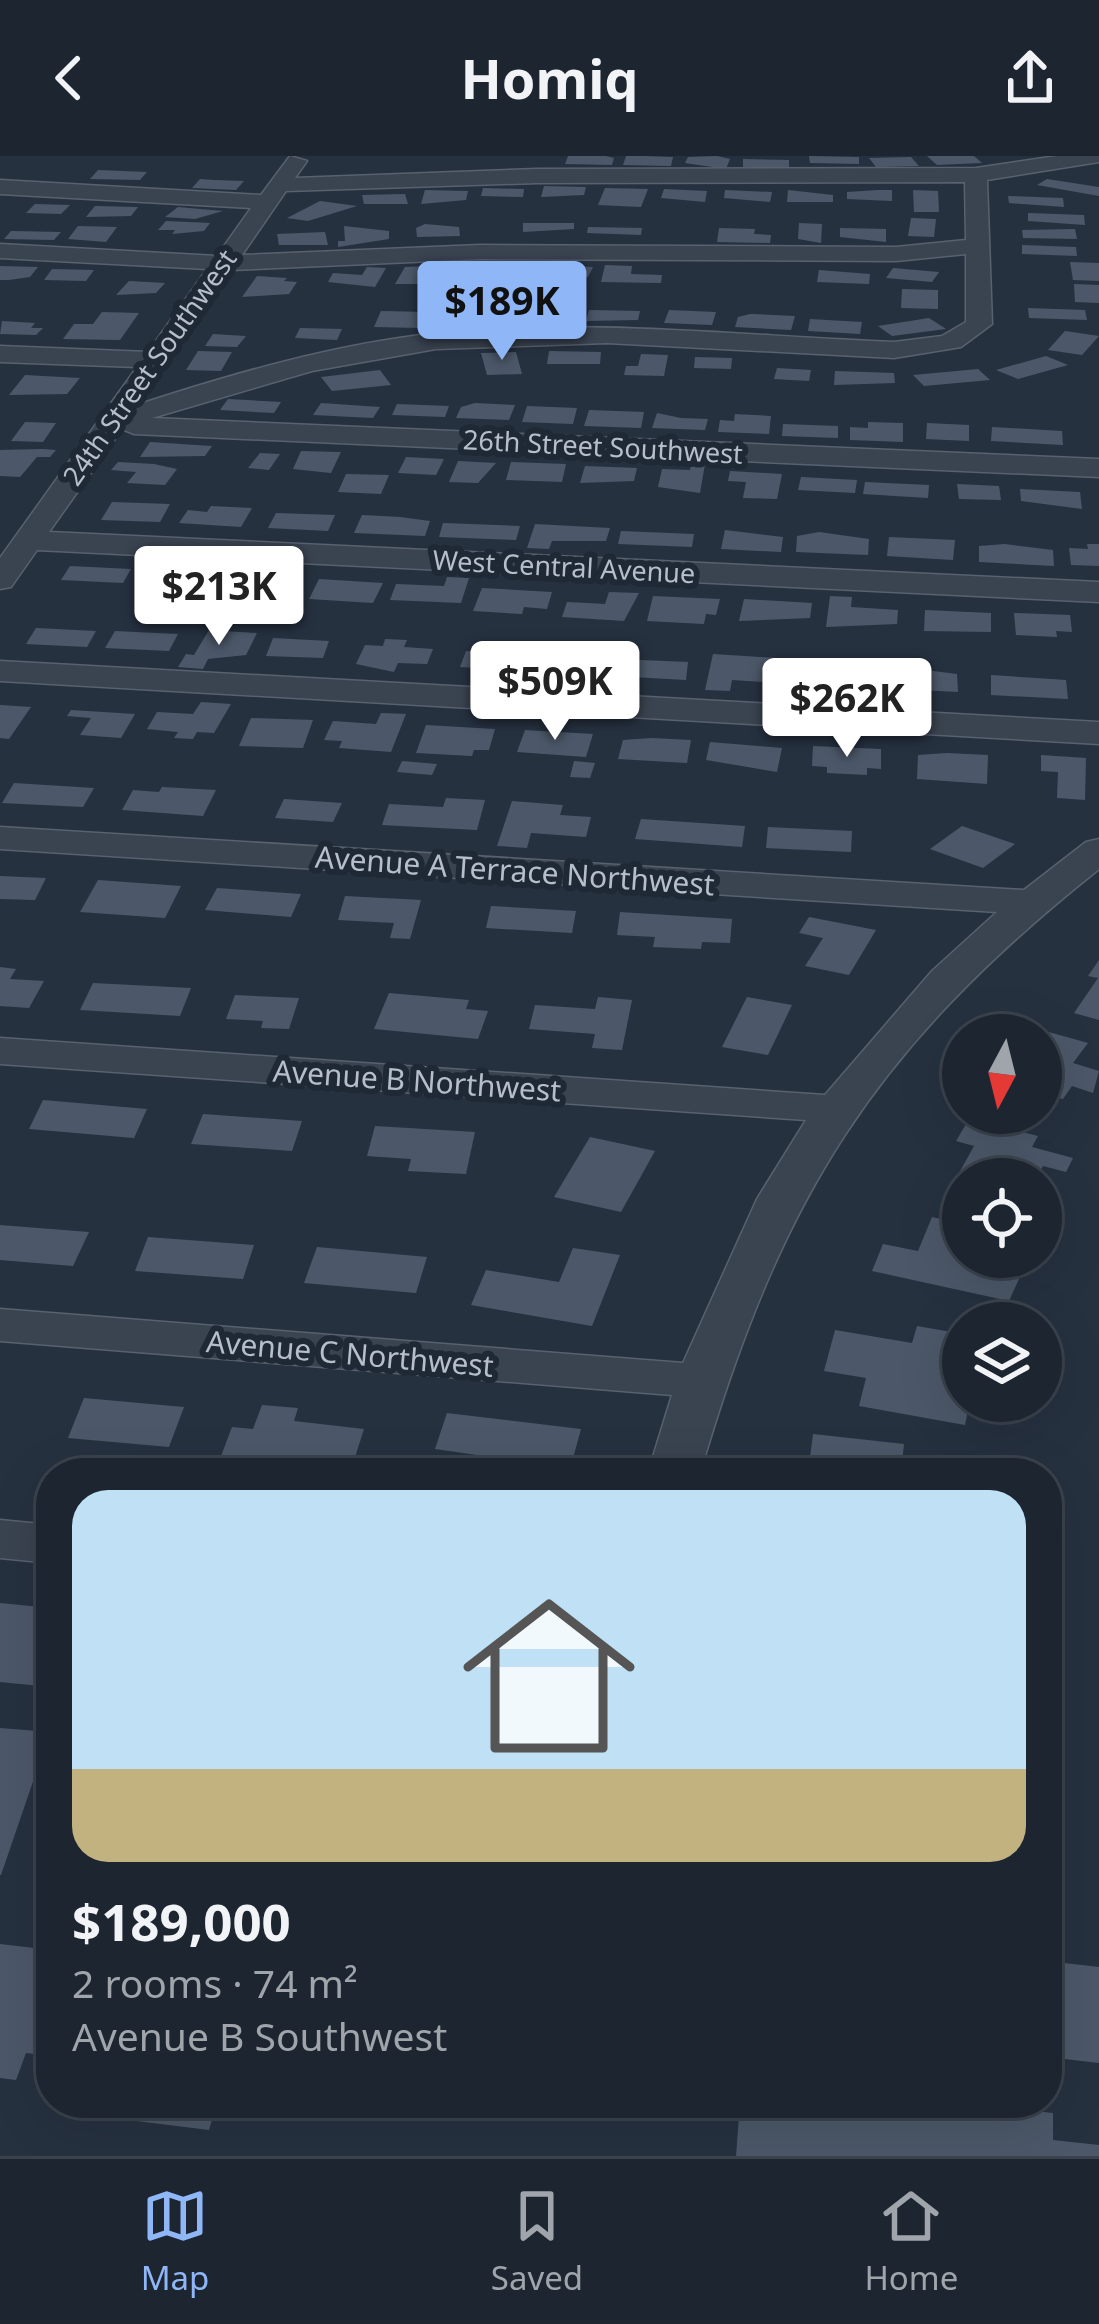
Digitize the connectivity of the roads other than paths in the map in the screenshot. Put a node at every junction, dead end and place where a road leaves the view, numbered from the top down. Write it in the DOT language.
graph roads {
  1 [pos="299,156"];
  2 [pos="1099,156"];
  3 [pos="976,175"];
  4 [pos="0,187"];
  5 [pos="271,194"];
  6 [pos="976,246"];
  7 [pos="0,251"];
  8 [pos="220,263"];
  9 [pos="0,354"];
  10 [pos="152,360"];
  11 [pos="129,393"];
  12 [pos="175,401"];
  13 [pos="107,425"];
  14 [pos="1099,468"];
  15 [pos="11,557"];
  16 [pos="1099,592"];
  17 [pos="0,671"];
  18 [pos="1099,733"];
  19 [pos="0,838"];
  20 [pos="1099,850"];
  21 [pos="1031,902"];
  22 [pos="0,1051"];
  23 [pos="833,1108"];
  24 [pos="0,1325"];
  25 [pos="699,1381"];
  26 [pos="678,1458"];
  27 [pos="0,1539"];
  28 [pos="36,1543"];
  1 -- 5 [label="street, 24th Street Southwest"];
  2 -- 3 [label="street"];
  3 -- 5 [label="street"];
  3 -- 6 [label="street"];
  4 -- 5 [label="street"];
  5 -- 8 [label="street, 24th Street Southwest"];
  6 -- 8 [label="street"];
  6 -- 12 [label="street"];
  7 -- 8 [label="street"];
  8 -- 10 [label="street, 24th Street Southwest"];
  9 -- 10 [label="street"];
  10 -- 11 [label="street, 24th Street Southwest"];
  11 -- 12 [label="street"];
  11 -- 13 [label="street, 24th Street Southwest"];
  12 -- 13 [label="street"];
  13 -- 14 [label="street, 26th Street Southwest"];
  13 -- 15 [label="street, 24th Street Southwest"];
  15 -- 16 [label="street, West Central Avenue"];
  17 -- 18 [label="street"];
  19 -- 21 [label="street, Avenue A Terrace Northwest"];
  20 -- 21 [label="street"];
  21 -- 23 [label="street"];
  22 -- 23 [label="street, Avenue B Northwest"];
  23 -- 25 [label="street"];
  24 -- 25 [label="street, Avenue C Northwest"];
  25 -- 26 [label="street"];
  27 -- 28 [label="street"];
}
